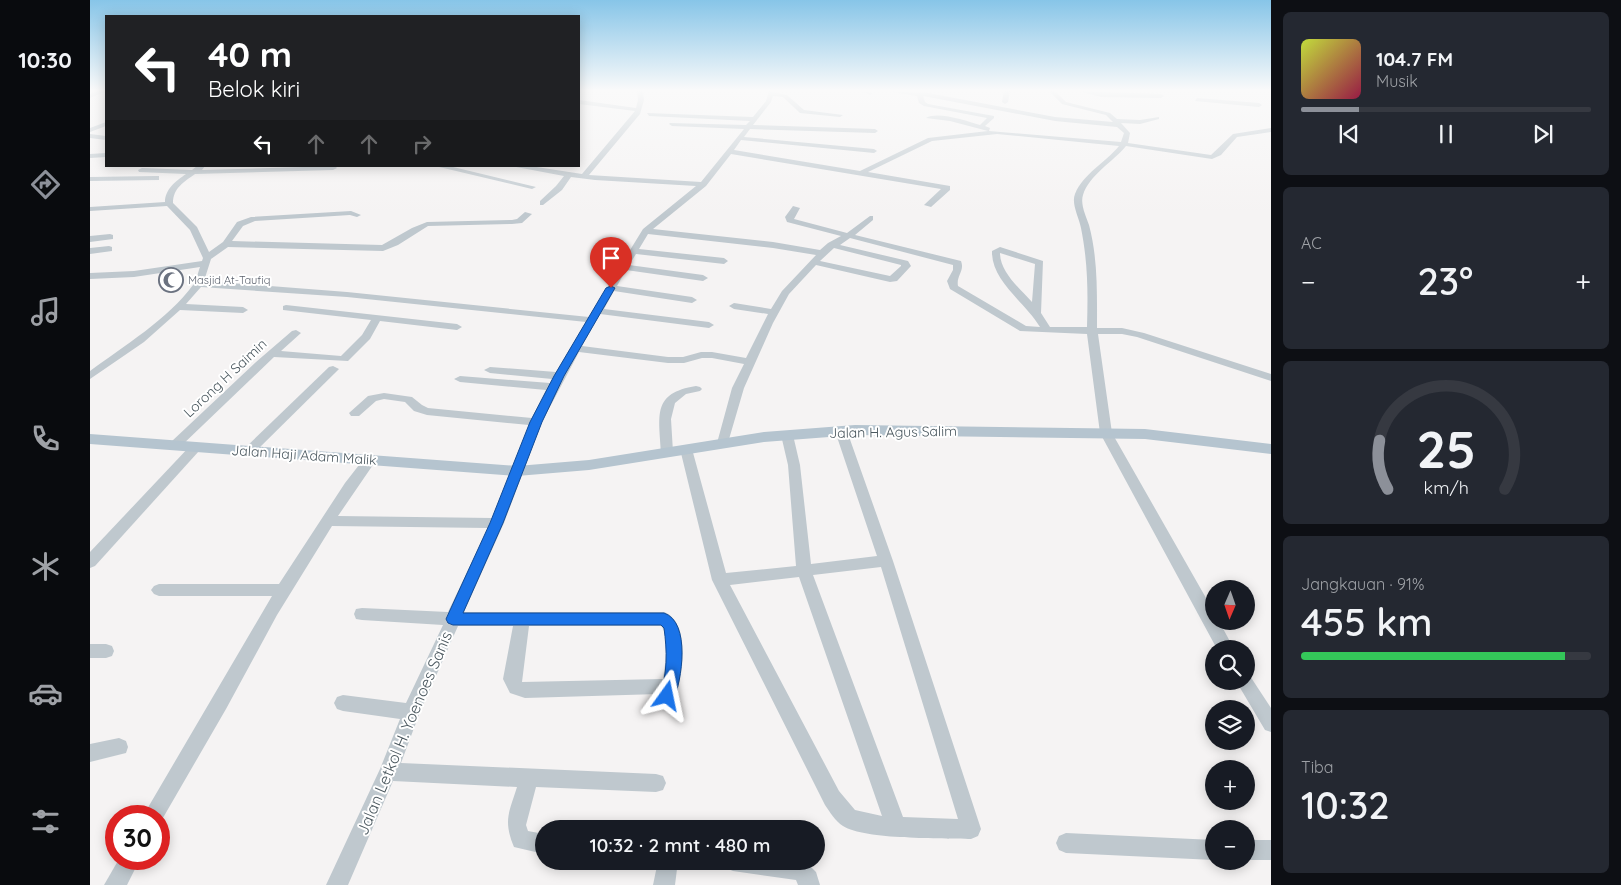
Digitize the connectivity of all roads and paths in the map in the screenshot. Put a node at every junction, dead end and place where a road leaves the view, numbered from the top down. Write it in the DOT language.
graph roads {
  1 [pos="621,132"];
  2 [pos="742,132"];
  3 [pos="775,132"];
  4 [pos="799,132"];
  5 [pos="824,132"];
  6 [pos="850,132"];
  7 [pos="875,132"];
  8 [pos="995,132"];
  9 [pos="1001,132"];
  10 [pos="1039,132"];
  11 [pos="1126,132"];
  12 [pos="1249,132"];
  13 [pos="1258,132"];
  14 [pos="91,135"];
  15 [pos="1039,136"];
  16 [pos="105,138"];
  17 [pos="738,138"];
  18 [pos="1271,139"];
  19 [pos="770,141"];
  20 [pos="795,143"];
  21 [pos="1124,144"];
  22 [pos="822,146"];
  23 [pos="847,148"];
  24 [pos="728,151"];
  25 [pos="105,155"];
  26 [pos="90,156"];
  27 [pos="200,167"];
  28 [pos="443,167"];
  29 [pos="519,167"];
  30 [pos="333,168"];
  31 [pos="142,170"];
  32 [pos="534,170"];
  33 [pos="90,171"];
  34 [pos="192,172"];
  35 [pos="862,172"];
  36 [pos="569,174"];
  37 [pos="584,176"];
  38 [pos="90,178"];
  39 [pos="183,178"];
  40 [pos="511,182"];
  41 [pos="703,184"];
  42 [pos="532,187"];
  43 [pos="543,202"];
  44 [pos="170,204"];
  45 [pos="928,205"];
  46 [pos="796,208"];
  47 [pos="90,210"];
  48 [pos="528,214"];
  49 [pos="357,215"];
  50 [pos="870,218"];
  51 [pos="646,231"];
  52 [pos="850,234"];
  53 [pos="110,237"];
  54 [pos="90,239"];
  55 [pos="226,244"];
  56 [pos="831,245"];
  57 [pos="109,249"];
  58 [pos="90,250"];
  59 [pos="633,250"];
  60 [pos="822,253"];
  61 [pos="207,260"];
  62 [pos="724,261"];
  63 [pos="813,262"];
  64 [pos="623,268"];
  65 [pos="90,276"];
  66 [pos="703,278"];
  67 [pos="199,284"];
  68 [pos="611,288"];
  69 [pos="376,296"];
  70 [pos="692,300"];
  71 [pos="734,306"];
  72 [pos="178,307"];
  73 [pos="286,308"];
  74 [pos="243,310"];
  75 [pos="774,312"];
  76 [pos="1036,313"];
  77 [pos="595,315"];
  78 [pos="358,316"];
  79 [pos="377,318"];
  80 [pos="348,324"];
  81 [pos="709,325"];
  82 [pos="457,327"];
  83 [pos="1047,330"];
  84 [pos="1092,331"];
  85 [pos="296,333"];
  86 [pos="576,348"];
  87 [pos="272,354"];
  88 [pos="750,362"];
  89 [pos="335,364"];
  90 [pos="490,370"];
  91 [pos="90,376"];
  92 [pos="559,376"];
  93 [pos="1271,378"];
  94 [pos="460,379"];
  95 [pos="553,387"];
  96 [pos="696,389"];
  97 [pos="355,413"];
  98 [pos="536,422"];
  99 [pos="841,431"];
  100 [pos="1106,433"];
  101 [pos="787,435"];
  102 [pos="90,439"];
  103 [pos="723,442"];
  104 [pos="175,445"];
  105 [pos="195,448"];
  106 [pos="686,449"];
  107 [pos="1271,449"];
  108 [pos="249,451"];
  109 [pos="667,452"];
  110 [pos="371,459"];
  111 [pos="517,471"];
  112 [pos="329,521"];
  113 [pos="497,523"];
  114 [pos="886,561"];
  115 [pos="90,562"];
  116 [pos="804,570"];
  117 [pos="720,580"];
  118 [pos="159,590"];
  119 [pos="283,590"];
  120 [pos="362,614"];
  121 [pos="453,619"];
  122 [pos="522,619"];
  123 [pos="1221,640"];
  124 [pos="1250,690"];
  125 [pos="343,703"];
  126 [pos="411,712"];
  127 [pos="1271,724"];
  128 [pos="119,747"];
  129 [pos="90,753"];
  130 [pos="388,772"];
  131 [pos="529,778"];
  132 [pos="656,783"];
  133 [pos="160,805"];
  134 [pos="896,826"];
  135 [pos="535,842"];
  136 [pos="1066,842"];
  137 [pos="1205,850"];
  138 [pos="1255,850"];
  139 [pos="1271,850"];
  140 [pos="124,870"];
  141 [pos="666,870"];
  142 [pos="801,870"];
  143 [pos="115,885"];
  144 [pos="337,885"];
  145 [pos="664,885"];
  146 [pos="810,885"];
  1 -- 37 [label="street"];
  2 -- 17 [label="street, Jalan Letkol H. Yoenoes Sanis"];
  3 -- 19 [label="street"];
  4 -- 20 [label="street"];
  5 -- 22 [label="street"];
  6 -- 23 [label="street"];
  7 -- 23 [label="street"];
  8 -- 35 [label="street"];
  9 -- 15 [label="street"];
  10 -- 15 [label="street"];
  11 -- 21 [label="street"];
  12 -- 21 [label="street"];
  13 -- 18 [label="street"];
  14 -- 16 [label="street"];
  15 -- 21 [label="street"];
  17 -- 19 [label="street"];
  17 -- 24 [label="street, Jalan Letkol H. Yoenoes Sanis"];
  19 -- 20 [label="street"];
  20 -- 22 [label="street"];
  21 -- 84 [label="street"];
  22 -- 23 [label="street"];
  24 -- 35 [label="street"];
  24 -- 41 [label="street, Jalan Letkol H. Yoenoes Sanis"];
  25 -- 26 [label="street"];
  27 -- 34 [label="street"];
  28 -- 40 [label="street"];
  29 -- 32 [label="street"];
  30 -- 34 [label="street"];
  31 -- 34 [label="street"];
  32 -- 36 [label="street"];
  32 -- 40 [label="street"];
  33 -- 38 [label="street"];
  34 -- 39 [label="street"];
  35 -- 45 [label="street"];
  36 -- 37 [label="street"];
  36 -- 43 [label="street"];
  37 -- 41 [label="street"];
  38 -- 39 [label="street"];
  39 -- 44 [label="street"];
  40 -- 42 [label="street"];
  41 -- 51 [label="street, Jalan Letkol H. Yoenoes Sanis"];
  44 -- 47 [label="street"];
  44 -- 61 [label="street"];
  46 -- 52 [label="street"];
  48 -- 55 [label="street"];
  49 -- 55 [label="street"];
  50 -- 52 [label="street"];
  51 -- 59 [label="street, Jalan Letkol H. Yoenoes Sanis"];
  51 -- 60 [label="street"];
  52 -- 56 [label="street"];
  52 -- 83 [label="street"];
  53 -- 54 [label="street"];
  55 -- 61 [label="street"];
  56 -- 60 [label="street"];
  56 -- 63 [label="street"];
  57 -- 58 [label="street"];
  59 -- 62 [label="street"];
  59 -- 64 [label="street, Jalan Letkol H. Yoenoes Sanis"];
  60 -- 63 [label="street"];
  61 -- 65 [label="street"];
  61 -- 67 [label="street"];
  63 -- 75 [label="street"];
  64 -- 66 [label="street"];
  64 -- 68 [label="street, Jalan Letkol H. Yoenoes Sanis"];
  67 -- 69 [label="street"];
  67 -- 72 [label="street"];
  68 -- 70 [label="street"];
  68 -- 77 [label="street, Jalan Letkol H. Yoenoes Sanis"];
  69 -- 77 [label="street"];
  69 -- 78 [label="street"];
  71 -- 75 [label="street"];
  72 -- 74 [label="street"];
  72 -- 91 [label="street"];
  73 -- 78 [label="street"];
  75 -- 88 [label="street"];
  76 -- 76 [label="street"];
  76 -- 83 [label="street"];
  77 -- 81 [label="street"];
  77 -- 86 [label="street, Jalan Letkol H. Yoenoes Sanis"];
  78 -- 79 [label="street"];
  78 -- 80 [label="street"];
  79 -- 82 [label="street"];
  79 -- 89 [label="street"];
  83 -- 84 [label="street"];
  84 -- 93 [label="street"];
  84 -- 100 [label="street"];
  85 -- 87 [label="street, Lorong H Saimin"];
  86 -- 88 [label="street"];
  86 -- 92 [label="street, Jalan Letkol H. Yoenoes Sanis"];
  87 -- 89 [label="street"];
  87 -- 104 [label="street, Lorong H Saimin"];
  88 -- 103 [label="street"];
  89 -- 108 [label="street"];
  90 -- 92 [label="street"];
  92 -- 95 [label="street, Jalan Letkol H. Yoenoes Sanis"];
  94 -- 95 [label="street"];
  95 -- 98 [label="street, Jalan Letkol H. Yoenoes Sanis"];
  96 -- 109 [label="street"];
  97 -- 98 [label="street"];
  98 -- 111 [label="street, Jalan Letkol H. Yoenoes Sanis"];
  99 -- 100 [label="main road, Jalan H. Agus Salim"];
  99 -- 101 [label="main road, Jalan H. Agus Salim"];
  99 -- 114 [label="street"];
  100 -- 107 [label="main road, Jalan H. Agus Salim"];
  100 -- 123 [label="street"];
  101 -- 103 [label="main road, Jalan H. Agus Salim"];
  101 -- 116 [label="street"];
  102 -- 104 [label="main road, Jalan Haji Adam Malik"];
  103 -- 106 [label="main road, Jalan H. Agus Salim"];
  104 -- 105 [label="main road, Jalan Haji Adam Malik"];
  105 -- 108 [label="main road, Jalan Haji Adam Malik"];
  105 -- 115 [label="street"];
  106 -- 109 [label="main road, Jalan H. Agus Salim"];
  106 -- 117 [label="street"];
  108 -- 110 [label="main road, Jalan Haji Adam Malik"];
  109 -- 111 [label="main road, Jalan H. Agus Salim"];
  110 -- 111 [label="main road, Jalan Haji Adam Malik"];
  110 -- 112 [label="street"];
  111 -- 113 [label="street, Jalan Letkol H. Yoenoes Sanis"];
  112 -- 113 [label="street"];
  112 -- 119 [label="street"];
  113 -- 121 [label="street, Jalan Letkol H. Yoenoes Sanis"];
  114 -- 116 [label="street"];
  114 -- 134 [label="street"];
  116 -- 117 [label="street"];
  116 -- 134 [label="street"];
  117 -- 134 [label="street"];
  118 -- 119 [label="street"];
  119 -- 133 [label="street"];
  120 -- 121 [label="street"];
  121 -- 122 [label="street"];
  121 -- 126 [label="street, Jalan Letkol H. Yoenoes Sanis"];
  122 -- 122 [label="street"];
  124 -- 127 [label="street"];
  125 -- 126 [label="street"];
  126 -- 130 [label="street, Jalan Letkol H. Yoenoes Sanis"];
  128 -- 129 [label="street"];
  130 -- 131 [label="street"];
  130 -- 144 [label="street, Jalan Letkol H. Yoenoes Sanis"];
  131 -- 132 [label="street"];
  131 -- 135 [label="street"];
  136 -- 137 [label="street"];
  138 -- 139 [label="street"];
  140 -- 143 [label="street"];
  141 -- 145 [label="street"];
  142 -- 146 [label="street"];
}
